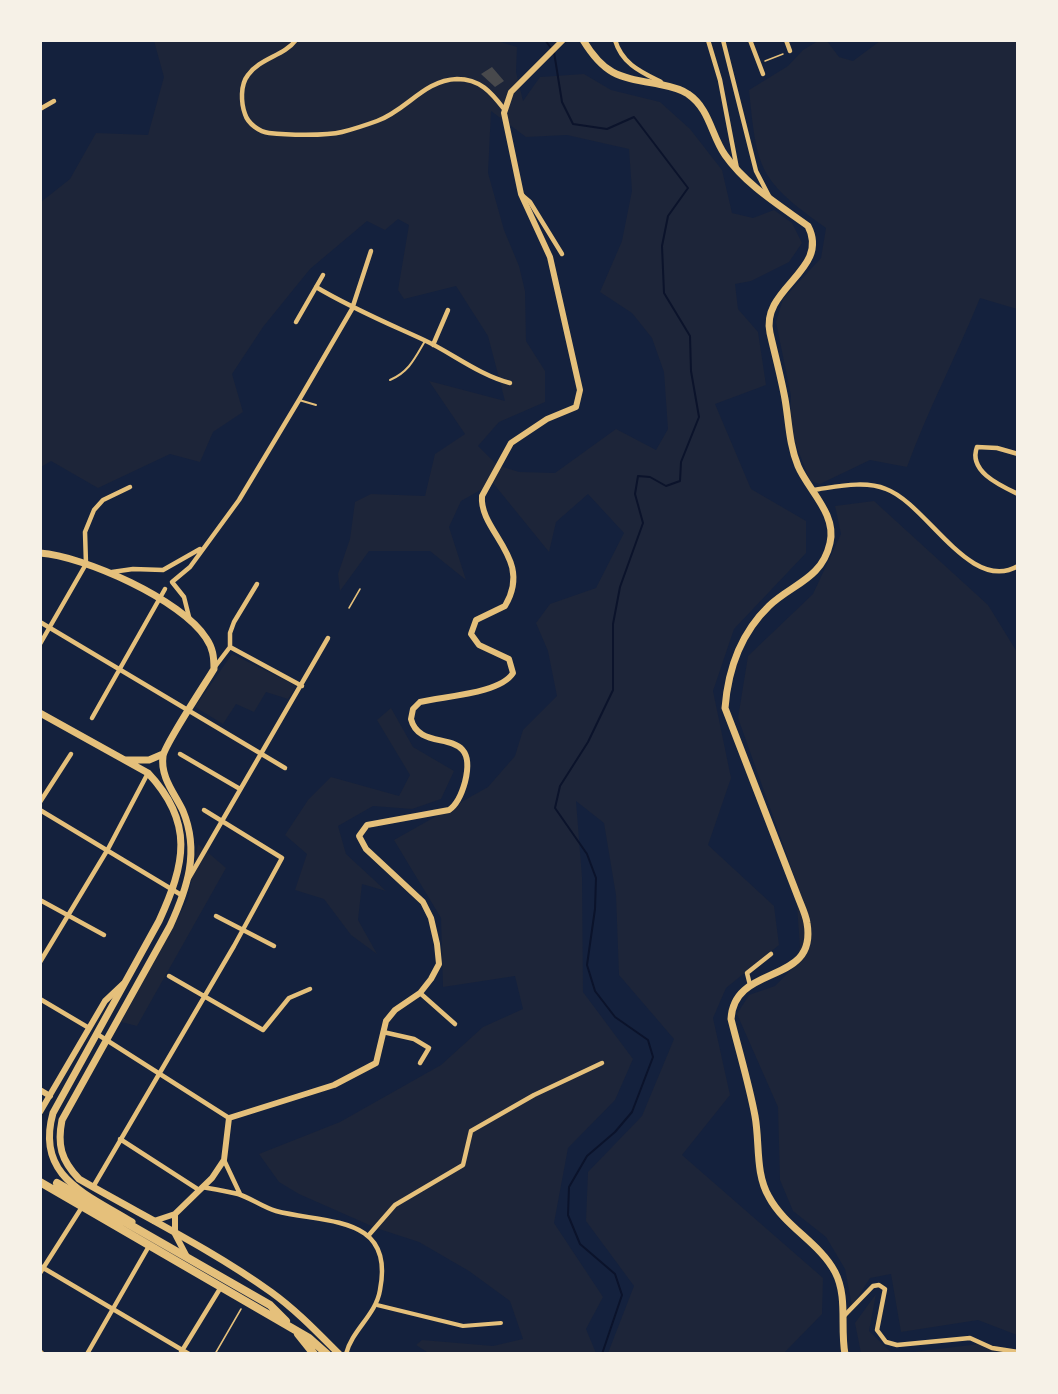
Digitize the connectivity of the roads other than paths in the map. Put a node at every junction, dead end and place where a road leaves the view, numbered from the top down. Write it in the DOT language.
graph roads {
  1 [pos="296,40"];
  2 [pos="563,40"];
  3 [pos="584,40"];
  4 [pos="615,40"];
  5 [pos="708,40"];
  6 [pos="723,40"];
  7 [pos="750,40"];
  8 [pos="786,40"];
  9 [pos="789,51"];
  10 [pos="763,74"];
  11 [pos="669,86"];
  12 [pos="54,101"];
  13 [pos="40,109"];
  14 [pos="504,109"];
  15 [pos="738,171"];
  16 [pos="520,194"];
  17 [pos="770,198"];
  18 [pos="371,251"];
  19 [pos="561,254"];
  20 [pos="323,275"];
  21 [pos="316,288"];
  22 [pos="352,309"];
  23 [pos="448,310"];
  24 [pos="296,322"];
  25 [pos="425,340"];
  26 [pos="433,345"];
  27 [pos="390,380"];
  28 [pos="510,382"];
  29 [pos="299,400"];
  30 [pos="316,405"];
  31 [pos="1017,454"];
  32 [pos="129,487"];
  33 [pos="813,490"];
  34 [pos="1017,494"];
  35 [pos="202,548"];
  36 [pos="40,553"];
  37 [pos="86,564"];
  38 [pos="1017,566"];
  39 [pos="112,572"];
  40 [pos="257,584"];
  41 [pos="165,589"];
  42 [pos="190,621"];
  43 [pos="40,622"];
  44 [pos="50,628"];
  45 [pos="328,638"];
  46 [pos="40,644"];
  47 [pos="230,647"];
  48 [pos="214,669"];
  49 [pos="119,670"];
  50 [pos="302,686"];
  51 [pos="189,712"];
  52 [pos="41,714"];
  53 [pos="92,718"];
  54 [pos="262,753"];
  55 [pos="71,754"];
  56 [pos="163,754"];
  57 [pos="180,754"];
  58 [pos="118,758"];
  59 [pos="285,768"];
  60 [pos="147,773"];
  61 [pos="240,789"];
  62 [pos="40,802"];
  63 [pos="40,810"];
  64 [pos="204,810"];
  65 [pos="220,820"];
  66 [pos="108,849"];
  67 [pos="188,880"];
  68 [pos="174,889"];
  69 [pos="183,896"];
  70 [pos="40,900"];
  71 [pos="68,915"];
  72 [pos="216,916"];
  73 [pos="242,929"];
  74 [pos="104,934"];
  75 [pos="274,946"];
  76 [pos="771,954"];
  77 [pos="40,962"];
  78 [pos="169,976"];
  79 [pos="125,982"];
  80 [pos="750,985"];
  81 [pos="310,989"];
  82 [pos="420,993"];
  83 [pos="205,995"];
  84 [pos="40,999"];
  85 [pos="455,1024"];
  86 [pos="89,1028"];
  87 [pos="383,1032"];
  88 [pos="97,1034"];
  89 [pos="106,1040"];
  90 [pos="420,1063"];
  91 [pos="602,1063"];
  92 [pos="158,1073"];
  93 [pos="40,1090"];
  94 [pos="50,1096"];
  95 [pos="40,1112"];
  96 [pos="229,1118"];
  97 [pos="120,1139"];
  98 [pos="225,1160"];
  99 [pos="40,1182"];
  100 [pos="57,1183"];
  101 [pos="93,1187"];
  102 [pos="201,1188"];
  103 [pos="240,1194"];
  104 [pos="82,1206"];
  105 [pos="175,1214"];
  106 [pos="154,1221"];
  107 [pos="175,1234"];
  108 [pos="368,1236"];
  109 [pos="149,1246"];
  110 [pos="186,1255"];
  111 [pos="42,1269"];
  112 [pos="222,1286"];
  113 [pos="376,1305"];
  114 [pos="111,1307"];
  115 [pos="843,1317"];
  116 [pos="501,1323"];
  117 [pos="181,1351"];
  118 [pos="1017,1352"];
  119 [pos="87,1353"];
  120 [pos="189,1353"];
  121 [pos="314,1353"];
  122 [pos="327,1353"];
  123 [pos="339,1353"];
  124 [pos="346,1353"];
  125 [pos="844,1353"];
  1 -- 14 [label="street"];
  2 -- 14 [label="street"];
  3 -- 11 [label="main road"];
  4 -- 11 [label="street"];
  5 -- 15 [label="street"];
  6 -- 17 [label="street"];
  7 -- 10 [label="street"];
  8 -- 9 [label="street"];
  11 -- 15 [label="main road"];
  12 -- 13 [label="street"];
  14 -- 16 [label="street"];
  15 -- 17 [label="main road"];
  16 -- 19 [label="street"];
  16 -- 82 [label="street"];
  17 -- 33 [label="main road"];
  18 -- 22 [label="street"];
  20 -- 21 [label="street"];
  21 -- 22 [label="street"];
  21 -- 24 [label="street"];
  22 -- 25 [label="street"];
  22 -- 29 [label="street"];
  23 -- 26 [label="street"];
  25 -- 26 [label="street"];
  25 -- 27 [label="lane"];
  26 -- 28 [label="street"];
  29 -- 30 [label="lane"];
  29 -- 35 [label="street"];
  31 -- 34 [label="street"];
  32 -- 37 [label="street"];
  33 -- 38 [label="street"];
  33 -- 80 [label="main road"];
  35 -- 39 [label="street"];
  35 -- 42 [label="street"];
  36 -- 37 [label="main road"];
  37 -- 39 [label="main road"];
  37 -- 44 [label="street"];
  39 -- 42 [label="main road"];
  40 -- 47 [label="street"];
  41 -- 49 [label="street"];
  42 -- 48 [label="main road"];
  43 -- 44 [label="street"];
  44 -- 46 [label="street"];
  44 -- 49 [label="street"];
  45 -- 50 [label="street"];
  47 -- 48 [label="street"];
  47 -- 50 [label="street"];
  48 -- 51 [label="main road"];
  49 -- 51 [label="street"];
  49 -- 53 [label="street"];
  50 -- 54 [label="street"];
  51 -- 54 [label="street"];
  51 -- 56 [label="main road"];
  52 -- 58 [label="main road"];
  54 -- 59 [label="street"];
  54 -- 61 [label="street"];
  55 -- 62 [label="street"];
  56 -- 58 [label="main road"];
  56 -- 67 [label="main road"];
  57 -- 61 [label="street"];
  58 -- 60 [label="main road"];
  60 -- 66 [label="street"];
  60 -- 68 [label="main road"];
  61 -- 65 [label="street"];
  63 -- 66 [label="street"];
  64 -- 65 [label="street"];
  65 -- 67 [label="street"];
  65 -- 73 [label="street"];
  66 -- 68 [label="street"];
  66 -- 71 [label="street"];
  67 -- 69 [label="main road"];
  68 -- 69 [label="street"];
  68 -- 79 [label="main road"];
  69 -- 89 [label="main road"];
  70 -- 71 [label="street"];
  71 -- 74 [label="street"];
  71 -- 77 [label="street"];
  72 -- 73 [label="street"];
  73 -- 75 [label="street"];
  73 -- 83 [label="street"];
  76 -- 80 [label="street"];
  78 -- 83 [label="street"];
  79 -- 86 [label="street"];
  79 -- 88 [label="main road"];
  80 -- 115 [label="main road"];
  81 -- 83 [label="street"];
  82 -- 85 [label="street"];
  82 -- 87 [label="street"];
  83 -- 92 [label="street"];
  84 -- 86 [label="street"];
  86 -- 94 [label="street"];
  87 -- 90 [label="street"];
  87 -- 96 [label="street"];
  88 -- 89 [label="street"];
  88 -- 110 [label="main road"];
  89 -- 92 [label="street"];
  89 -- 101 [label="main road"];
  91 -- 108 [label="street"];
  92 -- 96 [label="street"];
  92 -- 97 [label="street"];
  93 -- 94 [label="street"];
  94 -- 95 [label="street"];
  96 -- 98 [label="street"];
  97 -- 101 [label="street"];
  97 -- 102 [label="street"];
  98 -- 102 [label="street"];
  98 -- 103 [label="street"];
  99 -- 104 [label="main road"];
  100 -- 110 [label="main road"];
  101 -- 106 [label="main road"];
  102 -- 103 [label="street"];
  102 -- 105 [label="street"];
  103 -- 108 [label="street"];
  104 -- 109 [label="main road"];
  104 -- 111 [label="street"];
  105 -- 106 [label="street"];
  105 -- 107 [label="street"];
  106 -- 107 [label="main road"];
  107 -- 110 [label="street"];
  107 -- 123 [label="main road"];
  108 -- 113 [label="street"];
  109 -- 112 [label="main road"];
  109 -- 114 [label="street"];
  110 -- 121 [label="main road"];
  111 -- 114 [label="street"];
  112 -- 117 [label="street"];
  112 -- 122 [label="main road"];
  113 -- 116 [label="street"];
  113 -- 124 [label="street"];
  114 -- 117 [label="street"];
  114 -- 119 [label="street"];
  115 -- 118 [label="street"];
  115 -- 125 [label="main road"];
  117 -- 120 [label="street"];
}
